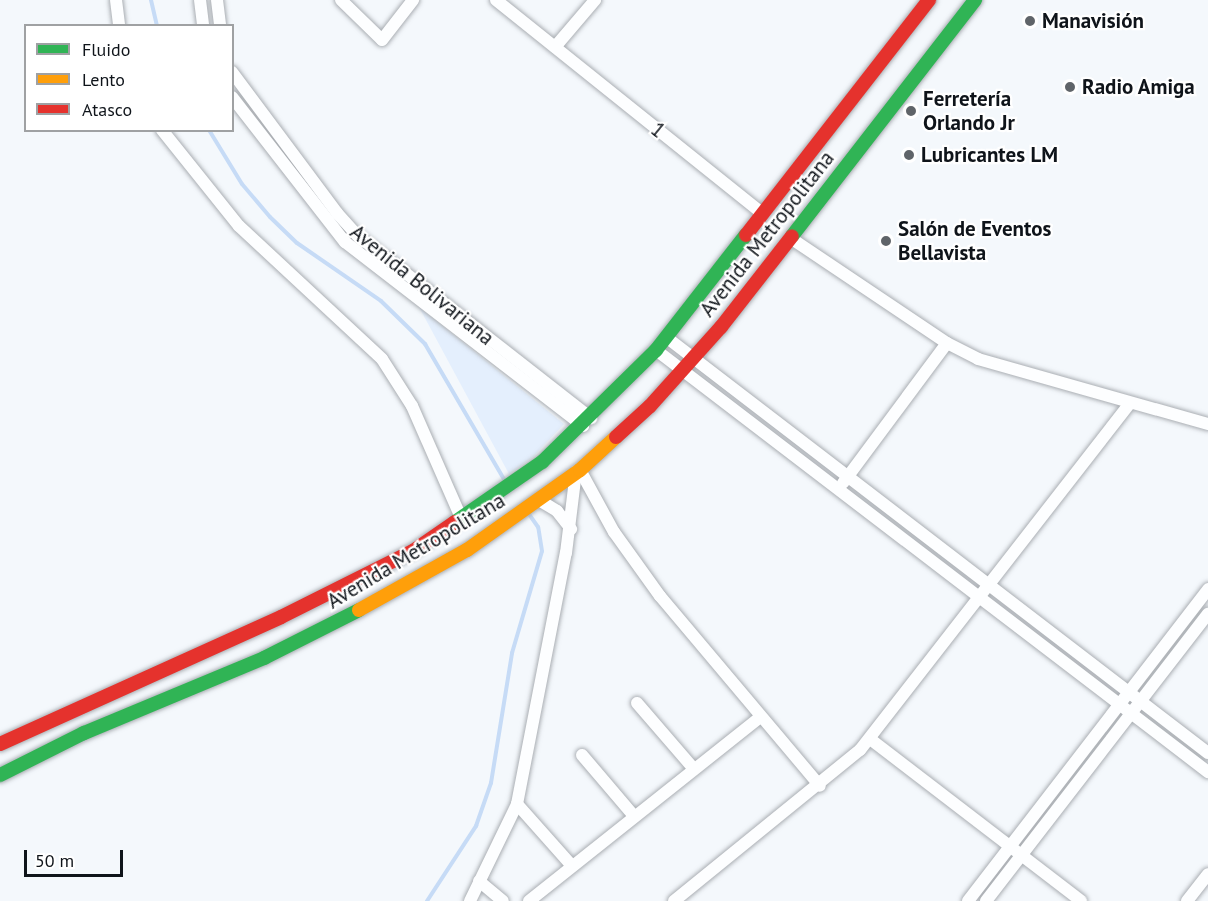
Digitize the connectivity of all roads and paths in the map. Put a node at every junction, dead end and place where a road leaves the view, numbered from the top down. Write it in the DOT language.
graph roads {
  1 [pos="117,0"];
  2 [pos="201,0"];
  3 [pos="217,0"];
  4 [pos="341,0"];
  5 [pos="414,0"];
  6 [pos="496,0"];
  7 [pos="595,0"];
  8 [pos="928,0"];
  9 [pos="975,0"];
  10 [pos="119,24"];
  11 [pos="204,24"];
  12 [pos="220,24"];
  13 [pos="555,47"];
  14 [pos="234,75"];
  15 [pos="234,100"];
  16 [pos="164,132"];
  17 [pos="761,212"];
  18 [pos="792,239"];
  19 [pos="666,337"];
  20 [pos="947,343"];
  21 [pos="656,350"];
  22 [pos="693,359"];
  23 [pos="681,372"];
  24 [pos="1129,404"];
  25 [pos="587,422"];
  26 [pos="1208,424"];
  27 [pos="578,471"];
  28 [pos="847,478"];
  29 [pos="837,491"];
  30 [pos="536,502"];
  31 [pos="462,520"];
  32 [pos="571,529"];
  33 [pos="991,587"];
  34 [pos="1208,589"];
  35 [pos="979,599"];
  36 [pos="1208,614"];
  37 [pos="117,690"];
  38 [pos="1130,693"];
  39 [pos="1142,702"];
  40 [pos="637,703"];
  41 [pos="1120,705"];
  42 [pos="1132,714"];
  43 [pos="128,715"];
  44 [pos="760,717"];
  45 [pos="870,740"];
  46 [pos="0,744"];
  47 [pos="1208,753"];
  48 [pos="582,755"];
  49 [pos="694,770"];
  50 [pos="1208,772"];
  51 [pos="0,775"];
  52 [pos="820,786"];
  53 [pos="517,804"];
  54 [pos="634,816"];
  55 [pos="1010,847"];
  56 [pos="1021,856"];
  57 [pos="572,866"];
  58 [pos="1208,874"];
  59 [pos="479,881"];
  60 [pos="470,901"];
  61 [pos="503,901"];
  62 [pos="529,901"];
  63 [pos="674,901"];
  64 [pos="968,901"];
  65 [pos="986,901"];
  66 [pos="1081,901"];
  67 [pos="1187,901"];
  1 -- 10 [label="street"];
  2 -- 11 [label="street"];
  3 -- 12 [label="street"];
  4 -- 5 [label="street"];
  6 -- 13 [label="street, 1"];
  7 -- 13 [label="street"];
  8 -- 17 [label="highway"];
  9 -- 18 [label="highway, Avenida Metropolitana"];
  13 -- 17 [label="street, 1"];
  14 -- 25 [label="street, Avenida Bolivariana"];
  15 -- 25 [label="street, Avenida Bolivariana"];
  16 -- 31 [label="street"];
  17 -- 19 [label="highway"];
  18 -- 20 [label="street"];
  18 -- 22 [label="highway, Avenida Metropolitana"];
  19 -- 21 [label="highway"];
  19 -- 22 [label="street"];
  20 -- 24 [label="street"];
  20 -- 28 [label="street"];
  21 -- 23 [label="street"];
  21 -- 25 [label="highway"];
  22 -- 23 [label="highway, Avenida Metropolitana"];
  22 -- 28 [label="street"];
  23 -- 27 [label="highway, Avenida Metropolitana"];
  23 -- 29 [label="street"];
  24 -- 26 [label="street"];
  24 -- 33 [label="street"];
  25 -- 31 [label="highway"];
  27 -- 30 [label="highway, Avenida Metropolitana"];
  27 -- 32 [label="street"];
  27 -- 44 [label="street"];
  28 -- 29 [label="street"];
  28 -- 33 [label="street"];
  29 -- 35 [label="street"];
  30 -- 32 [label="street"];
  30 -- 43 [label="highway, Avenida Metropolitana"];
  31 -- 37 [label="highway"];
  32 -- 53 [label="street"];
  33 -- 35 [label="street"];
  33 -- 38 [label="street"];
  34 -- 38 [label="street"];
  35 -- 41 [label="street"];
  35 -- 45 [label="street"];
  36 -- 39 [label="street"];
  37 -- 43 [label="highway"];
  37 -- 46 [label="highway"];
  38 -- 39 [label="street"];
  38 -- 41 [label="street"];
  39 -- 42 [label="street"];
  39 -- 47 [label="street"];
  40 -- 49 [label="street"];
  41 -- 42 [label="street"];
  41 -- 55 [label="street"];
  42 -- 50 [label="street"];
  42 -- 56 [label="street"];
  43 -- 51 [label="highway, Avenida Metropolitana"];
  44 -- 49 [label="street"];
  44 -- 52 [label="street"];
  45 -- 52 [label="street"];
  45 -- 55 [label="street"];
  48 -- 54 [label="street"];
  49 -- 54 [label="street"];
  52 -- 63 [label="street"];
  53 -- 57 [label="street"];
  53 -- 59 [label="street"];
  54 -- 57 [label="street"];
  55 -- 56 [label="street"];
  55 -- 64 [label="street"];
  56 -- 65 [label="street"];
  56 -- 66 [label="street"];
  57 -- 62 [label="street"];
  58 -- 67 [label="street"];
  59 -- 60 [label="street"];
  59 -- 61 [label="street"];
}
